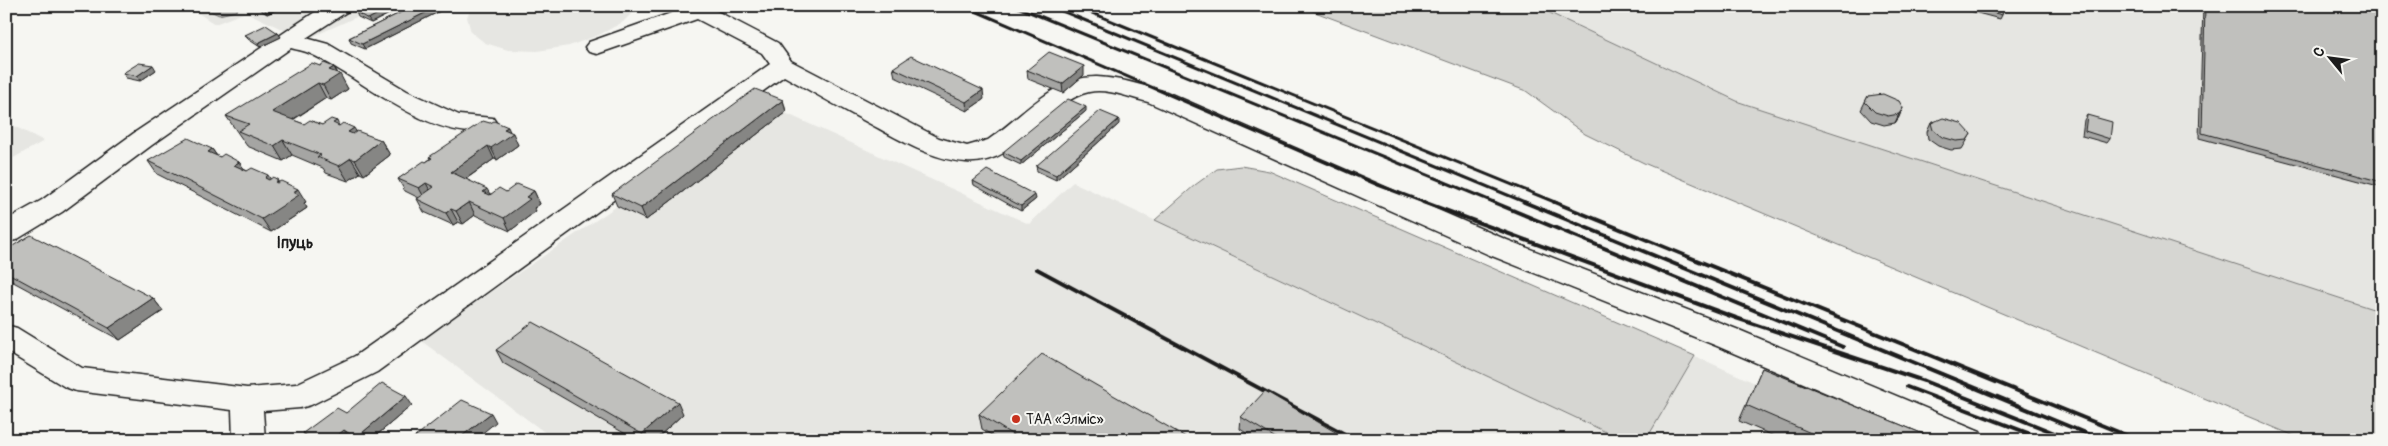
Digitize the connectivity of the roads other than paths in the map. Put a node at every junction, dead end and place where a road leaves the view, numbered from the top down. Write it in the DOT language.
graph roads {
  1 [pos="340,6"];
  2 [pos="702,8"];
  3 [pos="287,40"];
  4 [pos="597,47"];
  5 [pos="784,66"];
  6 [pos="484,124"];
  7 [pos="6,234"];
  8 [pos="6,336"];
  9 [pos="247,400"];
  10 [pos="250,440"];
  11 [pos="1969,440"];
  1 -- 3 [label="street"];
  2 -- 4 [label="street"];
  2 -- 5 [label="street"];
  3 -- 6 [label="street"];
  3 -- 7 [label="street"];
  5 -- 9 [label="street"];
  5 -- 11 [label="street"];
  8 -- 9 [label="street"];
  9 -- 10 [label="street"];
}
